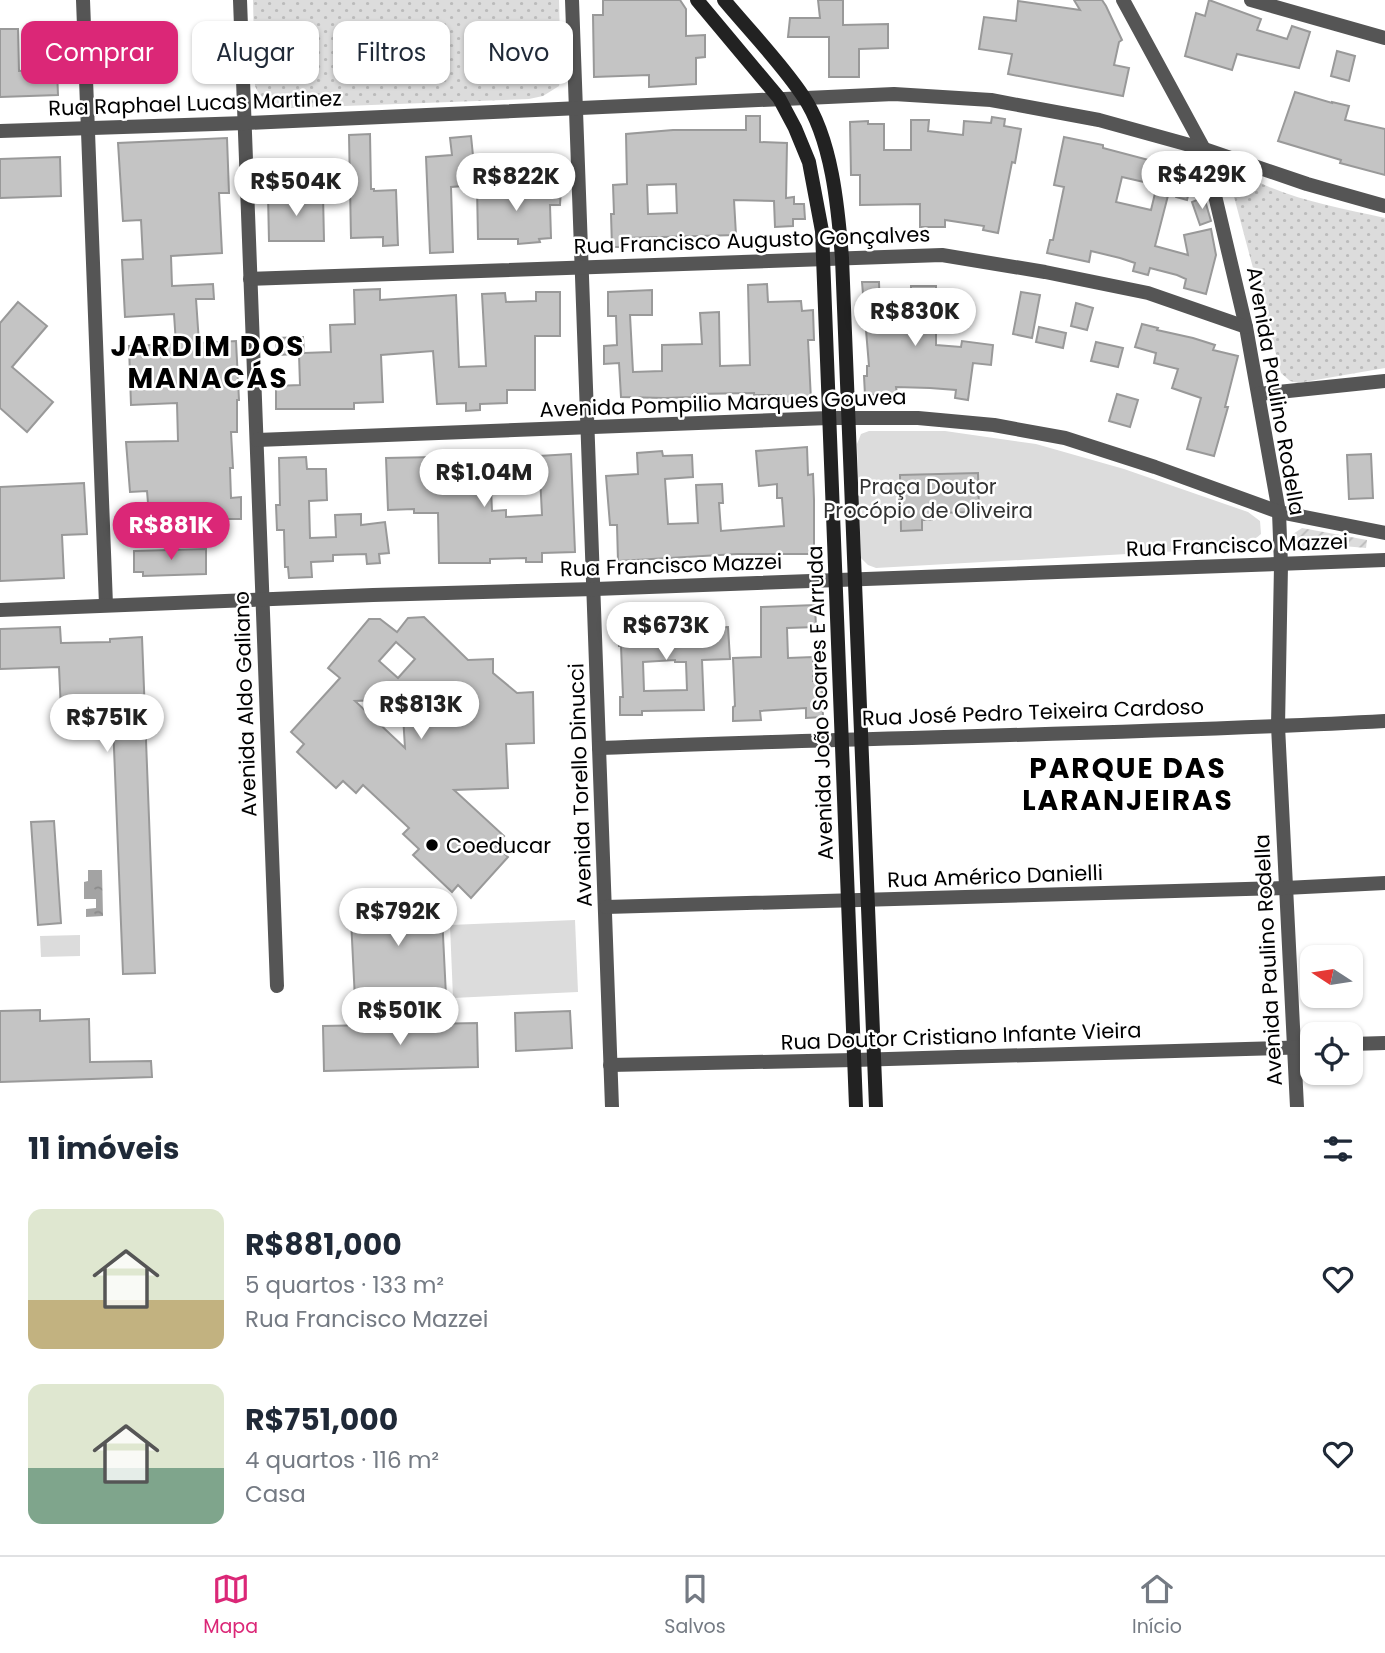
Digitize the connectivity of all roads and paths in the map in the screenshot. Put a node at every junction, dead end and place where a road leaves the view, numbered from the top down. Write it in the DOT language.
graph roads {
  1 [pos="83,0"];
  2 [pos="240,0"];
  3 [pos="572,0"];
  4 [pos="697,0"];
  5 [pos="724,0"];
  6 [pos="1123,0"];
  7 [pos="1251,0"];
  8 [pos="1385,38"];
  9 [pos="804,97"];
  10 [pos="779,98"];
  11 [pos="575,108"];
  12 [pos="246,123"];
  13 [pos="87,129"];
  14 [pos="0,131"];
  15 [pos="1204,149"];
  16 [pos="1385,206"];
  17 [pos="842,257"];
  18 [pos="824,259"];
  19 [pos="583,267"];
  20 [pos="250,279"];
  21 [pos="1246,327"];
  22 [pos="1385,381"];
  23 [pos="1259,394"];
  24 [pos="829,418"];
  25 [pos="848,418"];
  26 [pos="587,428"];
  27 [pos="257,440"];
  28 [pos="1279,512"];
  29 [pos="1385,533"];
  30 [pos="1385,560"];
  31 [pos="1281,565"];
  32 [pos="854,579"];
  33 [pos="837,580"];
  34 [pos="594,589"];
  35 [pos="261,600"];
  36 [pos="106,605"];
  37 [pos="0,610"];
  38 [pos="1385,721"];
  39 [pos="1278,726"];
  40 [pos="843,738"];
  41 [pos="862,738"];
  42 [pos="599,748"];
  43 [pos="1385,883"];
  44 [pos="1285,888"];
  45 [pos="868,900"];
  46 [pos="847,901"];
  47 [pos="606,907"];
  48 [pos="277,986"];
  49 [pos="1385,1043"];
  50 [pos="1363,1044"];
  51 [pos="1294,1048"];
  52 [pos="1300,1048"];
  53 [pos="874,1059"];
  54 [pos="854,1060"];
  55 [pos="610,1065"];
  56 [pos="612,1107"];
  57 [pos="856,1107"];
  58 [pos="876,1107"];
  59 [pos="1297,1107"];
  1 -- 13 [label="street"];
  2 -- 12 [label="street, Avenida Aldo Galiano"];
  3 -- 11 [label="street, Avenida Torello Dinucci"];
  4 -- 10 [label="street, Avenida João Soares E Arruda"];
  5 -- 9 [label="street, Avenida João Soares E Arruda"];
  6 -- 15 [label="street, Avenida Paulino Rodella"];
  7 -- 8 [label="street"];
  9 -- 10 [label="street, Rua Raphael Lucas Martinez"];
  9 -- 15 [label="street, Rua Raphael Lucas Martinez"];
  9 -- 17 [label="street, Avenida João Soares E Arruda"];
  10 -- 11 [label="street, Rua Raphael Lucas Martinez"];
  10 -- 18 [label="street, Avenida João Soares E Arruda"];
  11 -- 12 [label="street, Rua Raphael Lucas Martinez"];
  11 -- 19 [label="street, Avenida Torello Dinucci"];
  12 -- 13 [label="street, Rua Raphael Lucas Martinez"];
  12 -- 20 [label="street, Avenida Aldo Galiano"];
  13 -- 14 [label="street, Rua Raphael Lucas Martinez"];
  13 -- 36 [label="street"];
  15 -- 16 [label="street, Rua Raphael Lucas Martinez"];
  15 -- 21 [label="street, Avenida Paulino Rodella"];
  17 -- 18 [label="street, Rua Francisco Augusto Gonçalves"];
  17 -- 21 [label="street, Rua Francisco Augusto Gonçalves"];
  17 -- 25 [label="street, Avenida João Soares E Arruda"];
  18 -- 19 [label="street, Rua Francisco Augusto Gonçalves"];
  18 -- 24 [label="street, Avenida João Soares E Arruda"];
  19 -- 20 [label="street, Rua Francisco Augusto Gonçalves"];
  19 -- 26 [label="street, Avenida Torello Dinucci"];
  20 -- 27 [label="street, Avenida Aldo Galiano"];
  21 -- 23 [label="street, Avenida Paulino Rodella"];
  22 -- 23 [label="street"];
  23 -- 28 [label="street, Avenida Paulino Rodella"];
  24 -- 25 [label="street, Avenida Pompilio Marques Gouvea"];
  24 -- 26 [label="street, Avenida Pompilio Marques Gouvea"];
  24 -- 33 [label="street, Avenida João Soares E Arruda"];
  25 -- 28 [label="street, Avenida Pompilio Marques Gouvea"];
  25 -- 32 [label="street, Avenida João Soares E Arruda"];
  26 -- 27 [label="street, Avenida Pompilio Marques Gouvea"];
  26 -- 34 [label="street, Avenida Torello Dinucci"];
  27 -- 35 [label="street, Avenida Aldo Galiano"];
  28 -- 29 [label="street, Avenida Pompilio Marques Gouvea"];
  28 -- 31 [label="street, Avenida Paulino Rodella"];
  30 -- 31 [label="street, Rua Francisco Mazzei"];
  31 -- 32 [label="street, Rua Francisco Mazzei"];
  31 -- 39 [label="street, Avenida Paulino Rodella"];
  32 -- 33 [label="street, Rua Francisco Mazzei"];
  32 -- 41 [label="street, Avenida João Soares E Arruda"];
  33 -- 34 [label="street, Rua Francisco Mazzei"];
  33 -- 40 [label="street, Avenida João Soares E Arruda"];
  34 -- 35 [label="street, Rua Francisco Mazzei"];
  34 -- 42 [label="street, Avenida Torello Dinucci"];
  35 -- 36 [label="street, Rua Francisco Mazzei"];
  35 -- 48 [label="street, Avenida Aldo Galiano"];
  36 -- 37 [label="street, Rua Francisco Mazzei"];
  38 -- 39 [label="street, Rua José Pedro Teixeira Cardoso"];
  39 -- 41 [label="street, Rua José Pedro Teixeira Cardoso"];
  39 -- 44 [label="street, Avenida Paulino Rodella"];
  40 -- 41 [label="street, Rua José Pedro Teixeira Cardoso"];
  40 -- 42 [label="street, Rua José Pedro Teixeira Cardoso"];
  40 -- 46 [label="street, Avenida João Soares E Arruda"];
  41 -- 45 [label="street, Avenida João Soares E Arruda"];
  42 -- 47 [label="street, Avenida Torello Dinucci"];
  43 -- 44 [label="street, Rua Américo Danielli"];
  44 -- 45 [label="street, Rua Américo Danielli"];
  44 -- 51 [label="street, Avenida Paulino Rodella"];
  45 -- 46 [label="street, Rua Américo Danielli"];
  45 -- 53 [label="street, Avenida João Soares E Arruda"];
  46 -- 47 [label="street, Rua Américo Danielli"];
  46 -- 54 [label="street, Avenida João Soares E Arruda"];
  47 -- 55 [label="street, Avenida Torello Dinucci"];
  49 -- 50 [label="street"];
  51 -- 52 [label="street, Rua Doutor Cristiano Infante Vieira"];
  51 -- 53 [label="street, Rua Doutor Cristiano Infante Vieira"];
  51 -- 59 [label="street, Avenida Paulino Rodella"];
  53 -- 54 [label="street, Rua Doutor Cristiano Infante Vieira"];
  53 -- 58 [label="street, Avenida João Soares E Arruda"];
  54 -- 55 [label="street, Rua Doutor Cristiano Infante Vieira"];
  54 -- 57 [label="street, Avenida João Soares E Arruda"];
  55 -- 56 [label="street, Avenida Torello Dinucci"];
}
